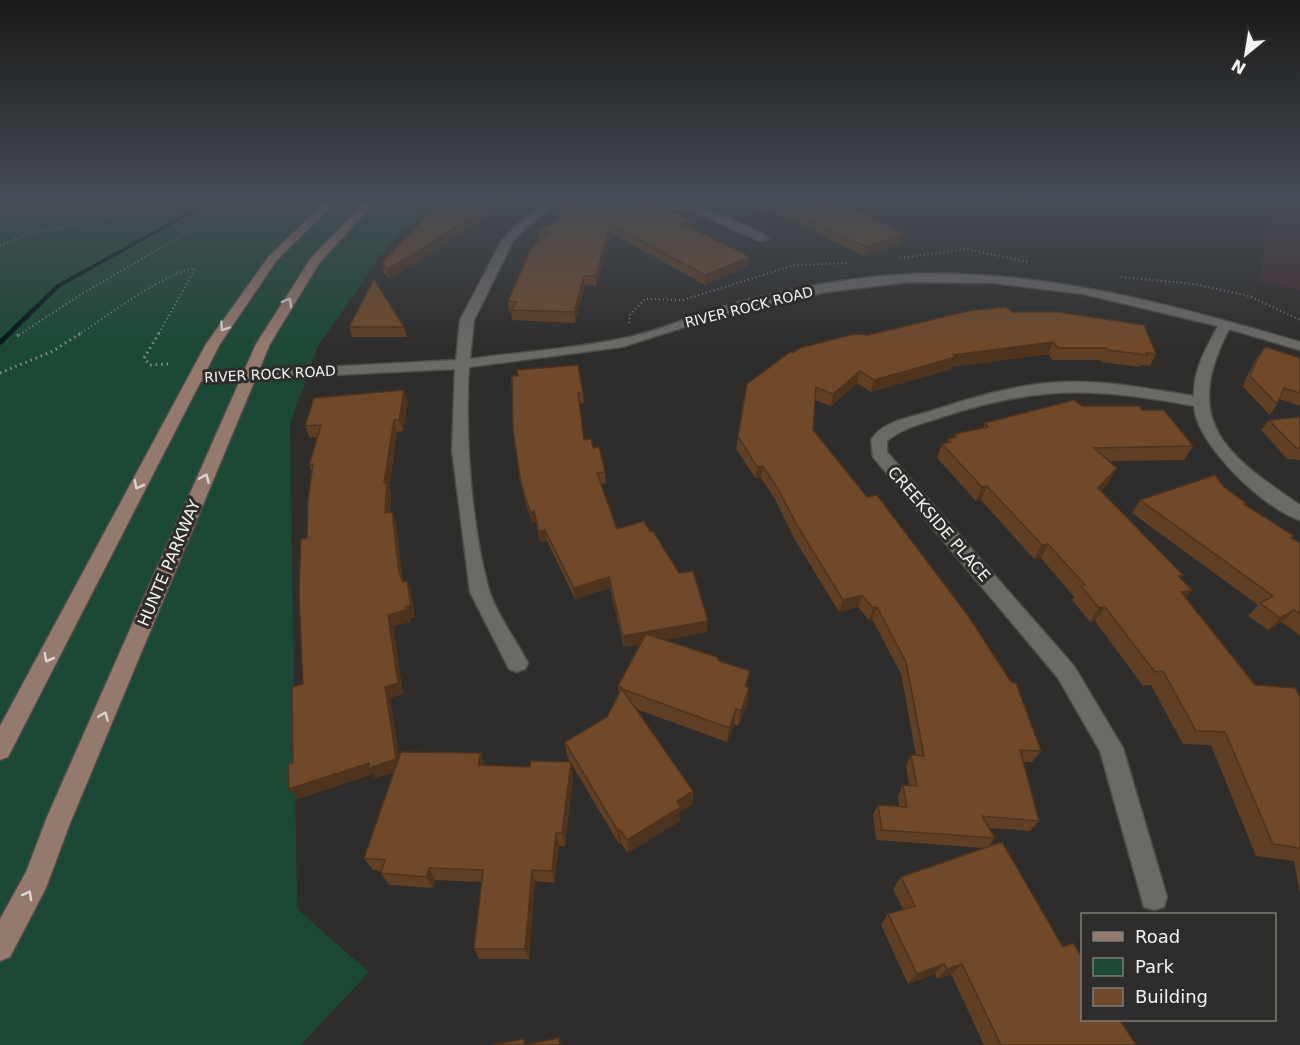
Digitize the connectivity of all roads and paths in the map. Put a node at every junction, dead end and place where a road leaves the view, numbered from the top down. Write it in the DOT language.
graph roads {
  1 [pos="159,249"];
  2 [pos="283,249"];
  3 [pos="326,249"];
  4 [pos="505,249"];
  5 [pos="1226,323"];
  6 [pos="17,336"];
  7 [pos="1300,346"];
  8 [pos="169,364"];
  9 [pos="462,364"];
  10 [pos="0,373"];
  11 [pos="250,375"];
  12 [pos="195,378"];
  13 [pos="1198,402"];
  14 [pos="1300,514"];
  15 [pos="517,663"];
  16 [pos="0,749"];
  17 [pos="1154,897"];
  18 [pos="0,947"];
  1 -- 6 [label="path"];
  2 -- 12 [label="main road, one-way"];
  11 -- 3 [label="main road, HUNTE PARKWAY, one-way"];
  4 -- 9 [label="street"];
  5 -- 7 [label="street, RIVER ROCK ROAD"];
  5 -- 9 [label="street, RIVER ROCK ROAD"];
  5 -- 13 [label="street"];
  8 -- 10 [label="path"];
  9 -- 11 [label="street, RIVER ROCK ROAD"];
  9 -- 15 [label="street"];
  11 -- 12 [label="street, RIVER ROCK ROAD"];
  18 -- 11 [label="main road, HUNTE PARKWAY, one-way"];
  12 -- 16 [label="main road, one-way"];
  13 -- 14 [label="street"];
  13 -- 17 [label="street, CREEKSIDE PLACE"];
}
